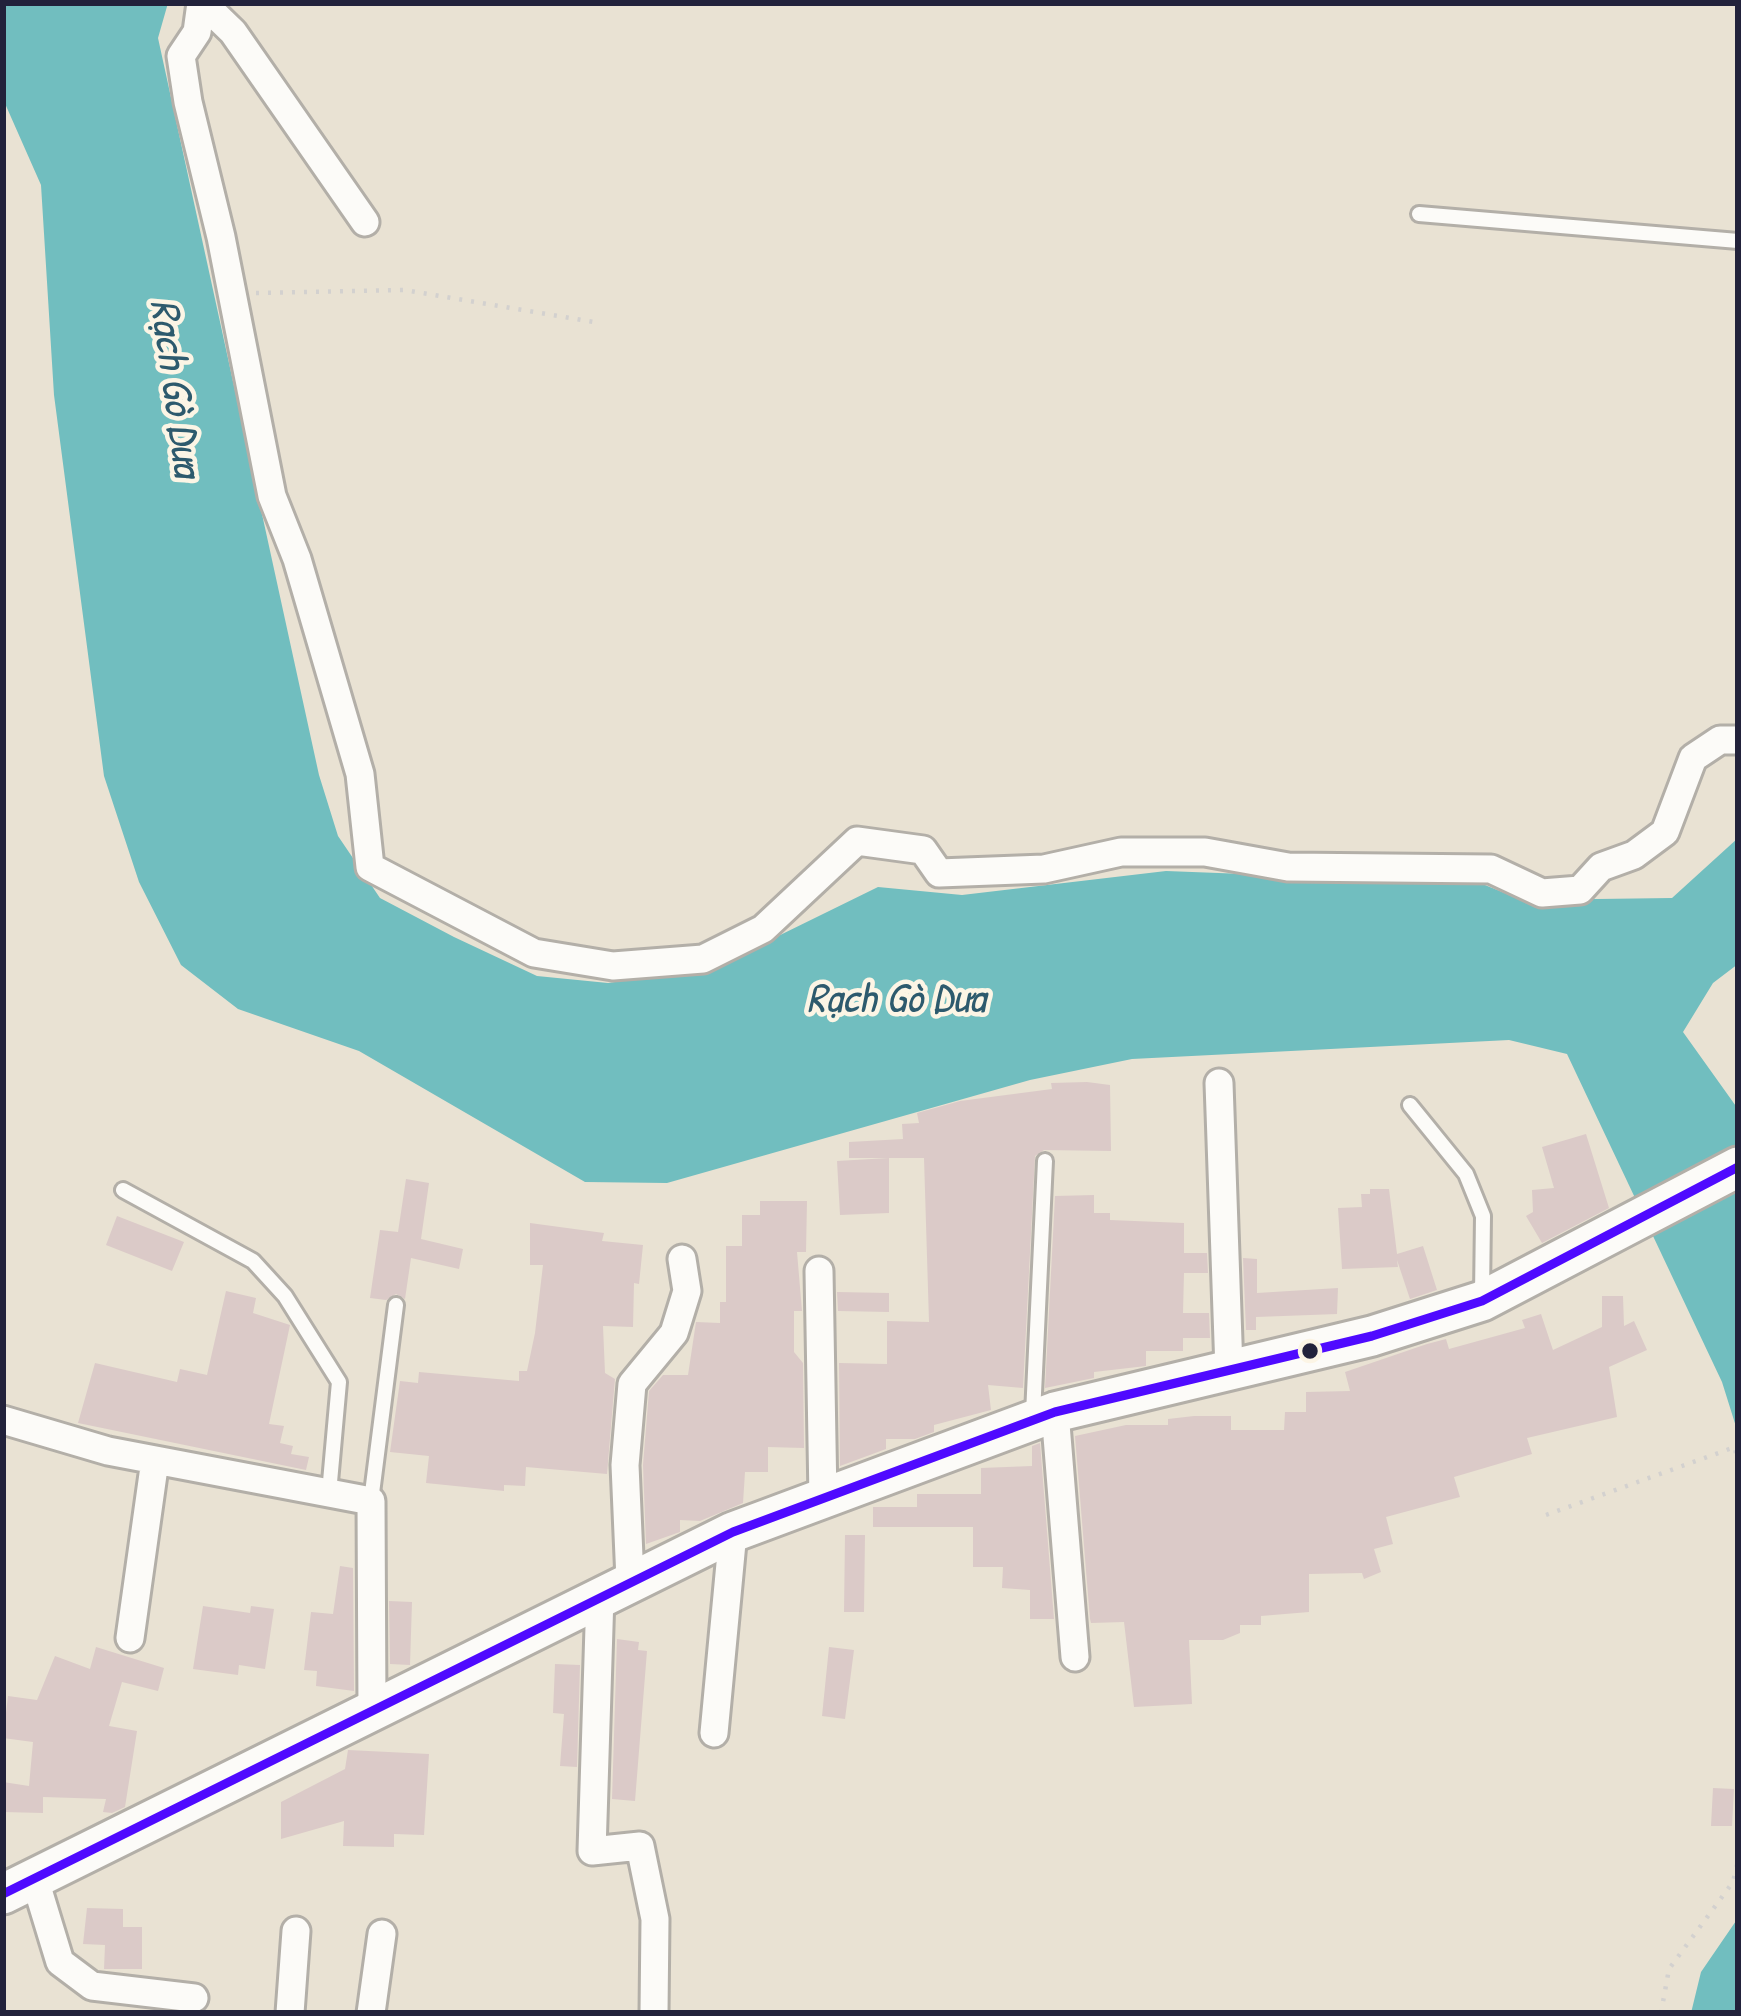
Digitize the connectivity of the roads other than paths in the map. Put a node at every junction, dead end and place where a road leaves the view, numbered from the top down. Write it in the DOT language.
graph roads {
  1 [pos="202,3"];
  2 [pos="1419,214"];
  3 [pos="365,223"];
  4 [pos="1738,241"];
  5 [pos="1738,740"];
  6 [pos="1219,1083"];
  7 [pos="1410,1105"];
  8 [pos="1045,1161"];
  9 [pos="1738,1167"];
  10 [pos="123,1190"];
  11 [pos="682,1258"];
  12 [pos="819,1271"];
  13 [pos="1482,1300"];
  14 [pos="395,1305"];
  15 [pos="1229,1370"];
  16 [pos="1044,1416"];
  17 [pos="3,1420"];
  18 [pos="155,1460"];
  19 [pos="328,1493"];
  20 [pos="823,1499"];
  21 [pos="371,1502"];
  22 [pos="733,1532"];
  23 [pos="615,1587"];
  24 [pos="130,1638"];
  25 [pos="1075,1657"];
  26 [pos="372,1710"];
  27 [pos="714,1733"];
  28 [pos="19,1887"];
  29 [pos="296,1931"];
  30 [pos="382,1934"];
  31 [pos="194,1998"];
  32 [pos="290,2013"];
  33 [pos="370,2013"];
  34 [pos="654,2013"];
  1 -- 3 [label="street"];
  1 -- 5 [label="street"];
  2 -- 4 [label="lane"];
  6 -- 15 [label="street"];
  7 -- 13 [label="lane"];
  8 -- 16 [label="lane"];
  9 -- 13 [label="main road"];
  10 -- 19 [label="lane"];
  11 -- 23 [label="street"];
  12 -- 20 [label="street"];
  13 -- 15 [label="main road"];
  14 -- 21 [label="lane"];
  15 -- 16 [label="main road"];
  16 -- 20 [label="main road"];
  16 -- 25 [label="street"];
  17 -- 18 [label="street"];
  18 -- 19 [label="street"];
  18 -- 24 [label="street"];
  19 -- 21 [label="street"];
  20 -- 22 [label="main road"];
  21 -- 26 [label="street"];
  22 -- 23 [label="main road"];
  22 -- 27 [label="street"];
  23 -- 26 [label="main road"];
  23 -- 34 [label="street"];
  26 -- 28 [label="main road"];
  28 -- 31 [label="street"];
  29 -- 32 [label="street"];
  30 -- 33 [label="street"];
}
